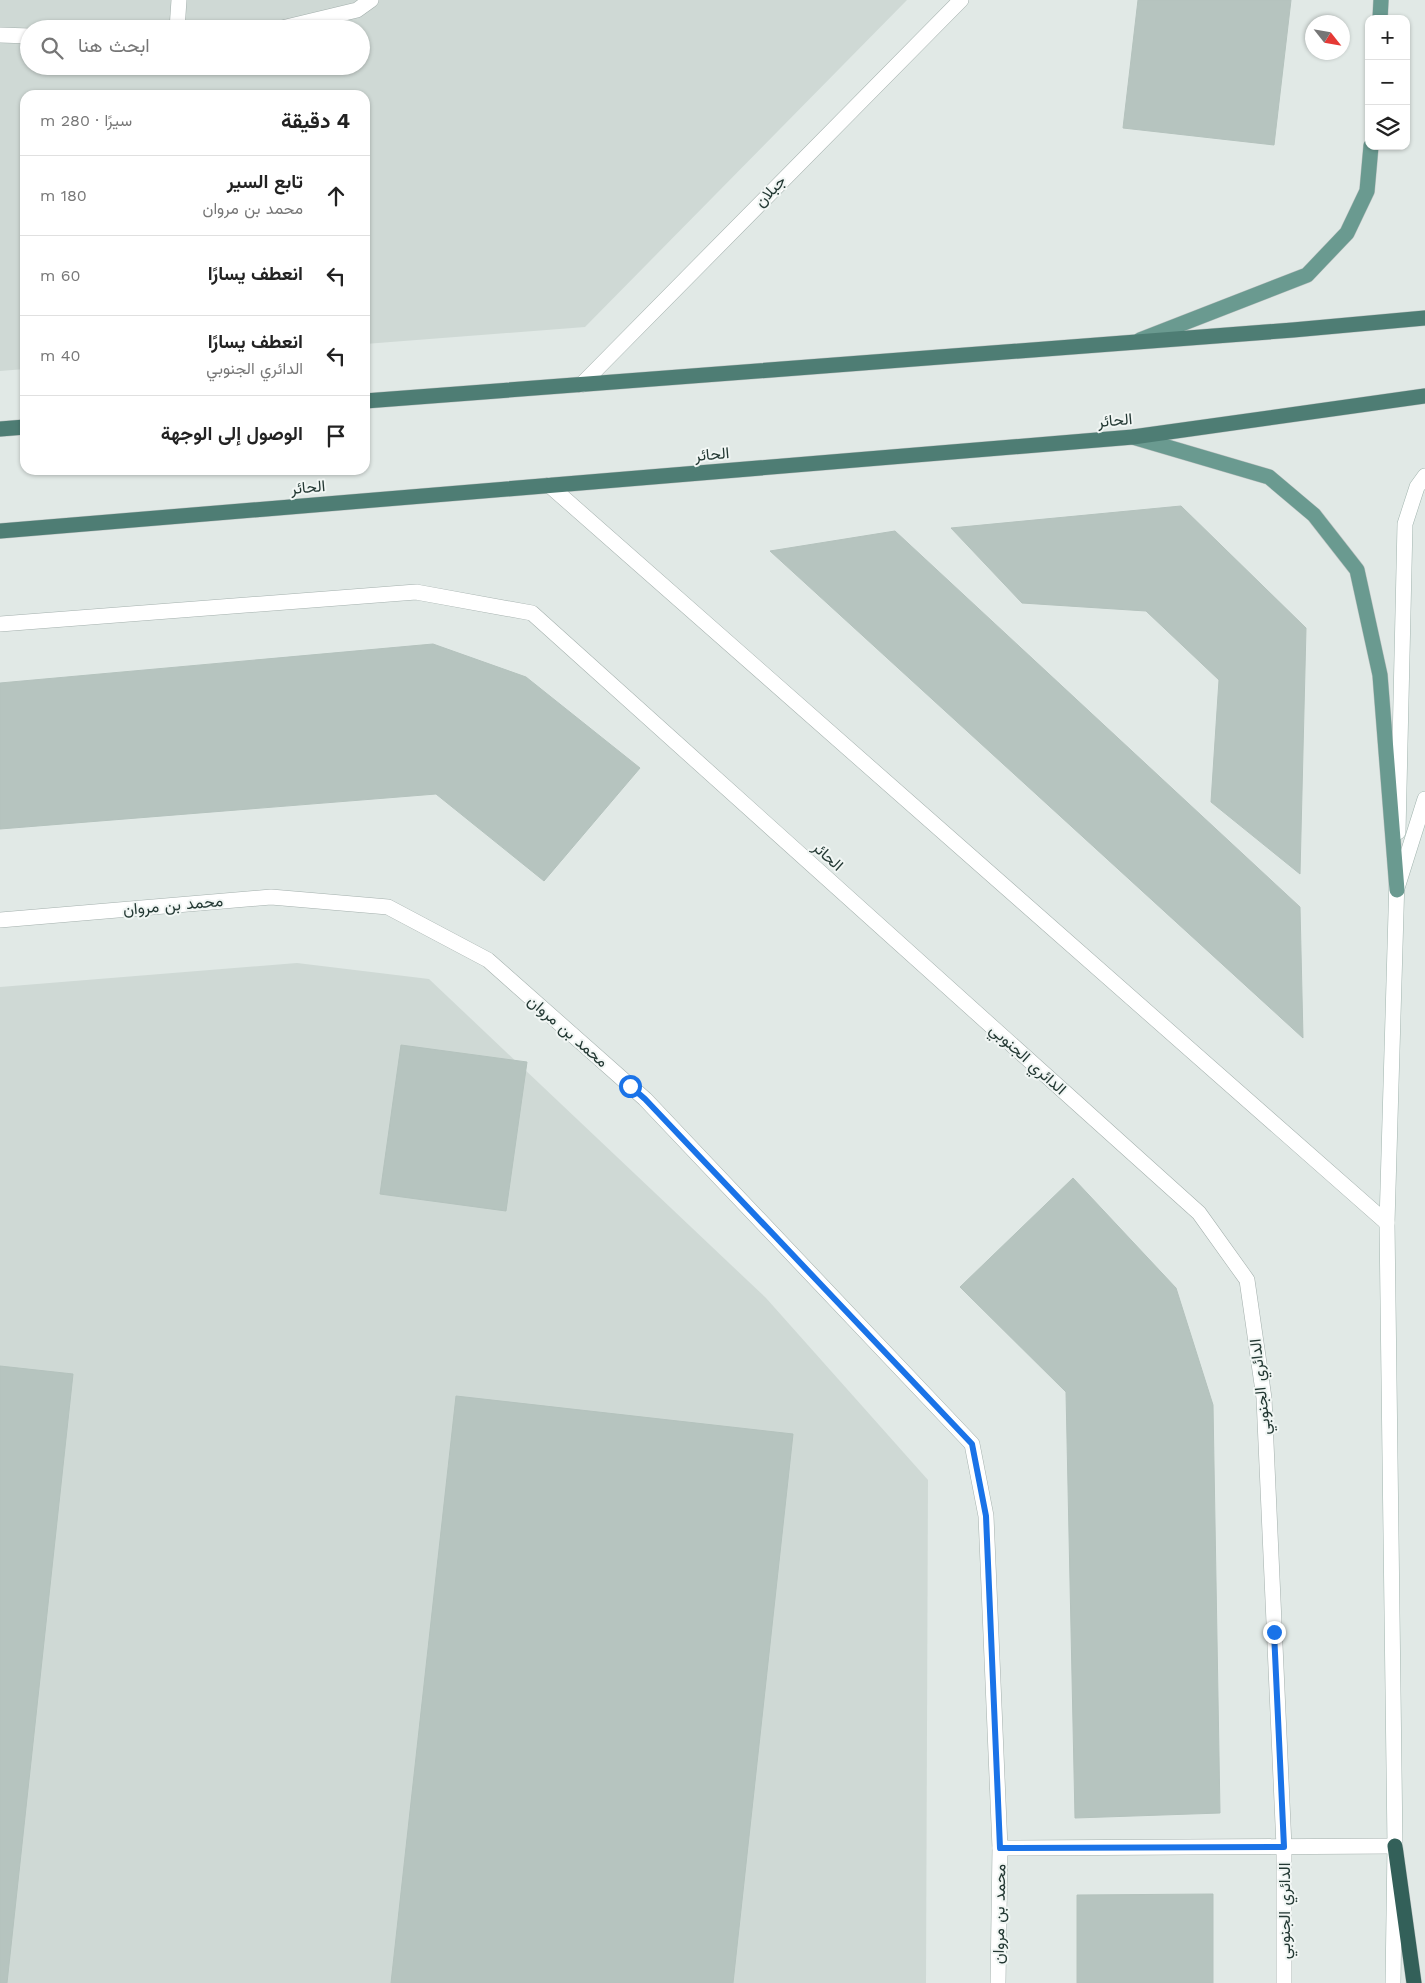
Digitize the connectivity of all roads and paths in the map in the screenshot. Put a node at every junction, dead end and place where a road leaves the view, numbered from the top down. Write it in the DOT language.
graph roads {
  1 [pos="179,0"];
  2 [pos="371,0"];
  3 [pos="961,0"];
  4 [pos="1381,0"];
  5 [pos="1380,15"];
  6 [pos="178,20"];
  7 [pos="315,20"];
  8 [pos="0,35"];
  9 [pos="20,36"];
  10 [pos="1371,150"];
  11 [pos="1425,318"];
  12 [pos="1134,342"];
  13 [pos="581,384"];
  14 [pos="1425,396"];
  15 [pos="370,401"];
  16 [pos="20,427"];
  17 [pos="0,429"];
  18 [pos="1133,437"];
  19 [pos="1425,476"];
  20 [pos="549,485"];
  21 [pos="0,531"];
  22 [pos="0,624"];
  23 [pos="1425,799"];
  24 [pos="1397,890"];
  25 [pos="0,920"];
  26 [pos="897,941"];
  27 [pos="1387,1223"];
  28 [pos="1395,1846"];
  29 [pos="1284,1847"];
  30 [pos="1000,1848"];
  31 [pos="998,1983"];
  32 [pos="1284,1983"];
  33 [pos="1393,1983"];
  34 [pos="1414,1983"];
  1 -- 6 [label="street"];
  2 -- 7 [label="street"];
  3 -- 13 [label="street, جبلان"];
  4 -- 5 [label="main road"];
  8 -- 9 [label="street"];
  10 -- 12 [label="main road"];
  11 -- 12 [label="highway"];
  12 -- 13 [label="highway"];
  13 -- 15 [label="highway"];
  14 -- 18 [label="highway, الحائر"];
  16 -- 17 [label="highway"];
  18 -- 20 [label="highway, الحائر"];
  18 -- 24 [label="main road"];
  19 -- 24 [label="street"];
  20 -- 21 [label="highway, الحائر"];
  20 -- 27 [label="street"];
  22 -- 26 [label="street, الحائر"];
  23 -- 24 [label="street"];
  24 -- 27 [label="street"];
  25 -- 30 [label="street, محمد بن مروان"];
  26 -- 29 [label="street, الدائري الجنوبي"];
  27 -- 28 [label="street"];
  28 -- 29 [label="street"];
  28 -- 33 [label="street"];
  28 -- 34 [label="highway"];
  29 -- 30 [label="street"];
  29 -- 32 [label="street, الدائري الجنوبي"];
  30 -- 31 [label="street, محمد بن مروان"];
}
